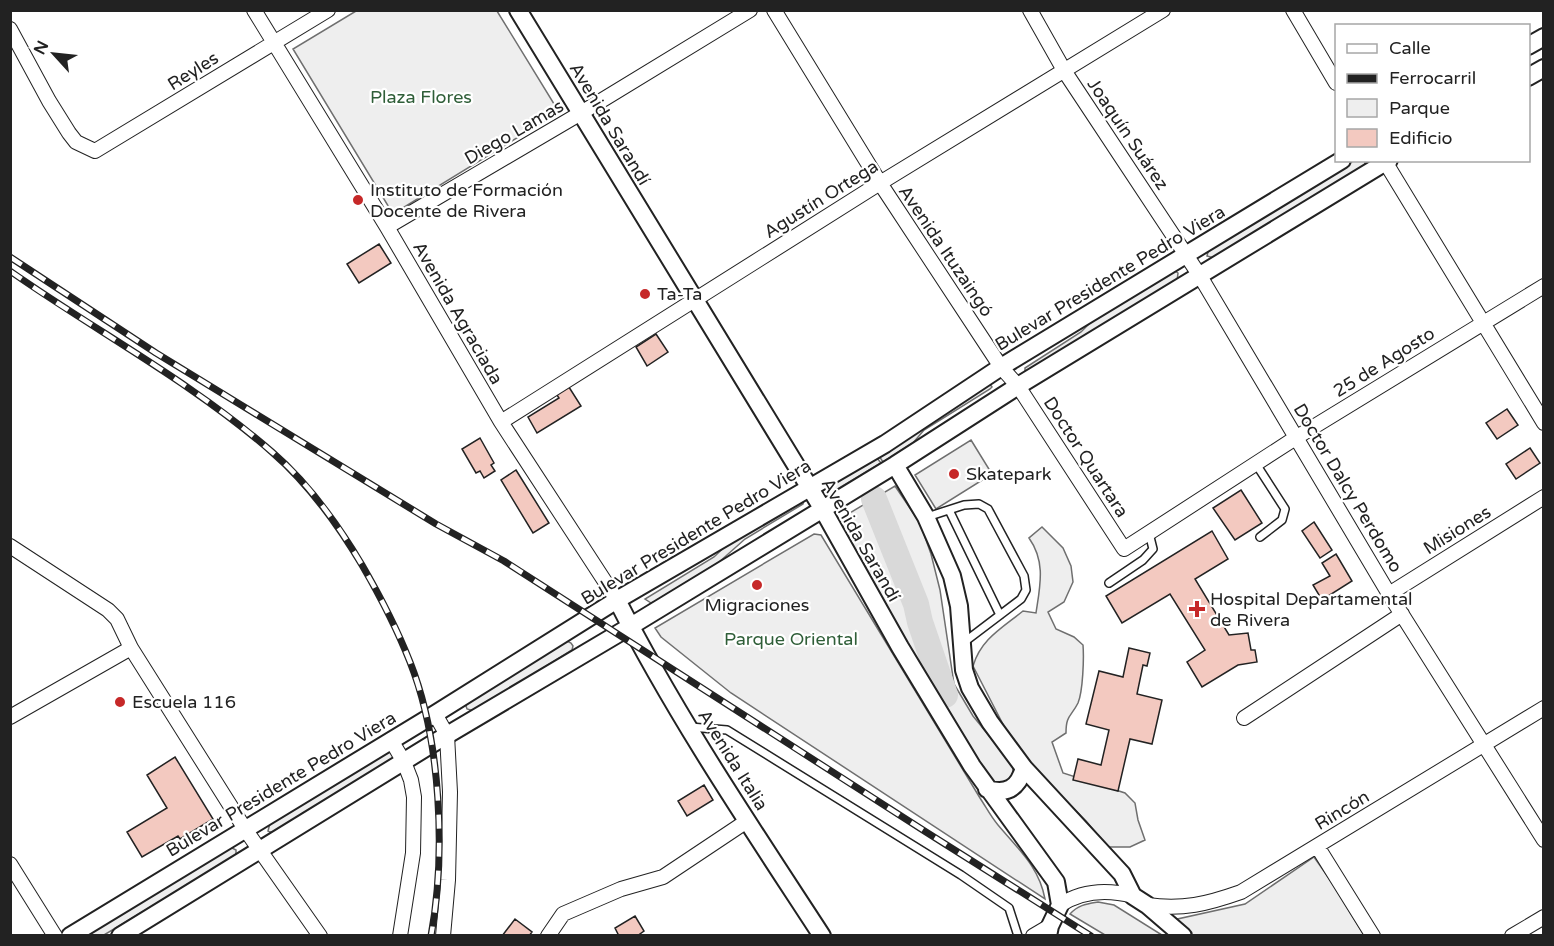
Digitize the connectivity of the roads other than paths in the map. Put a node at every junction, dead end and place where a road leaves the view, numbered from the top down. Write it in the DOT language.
graph roads {
  1 [pos="254,10"];
  2 [pos="328,10"];
  3 [pos="518,10"];
  4 [pos="750,10"];
  5 [pos="774,10"];
  6 [pos="1030,10"];
  7 [pos="1163,10"];
  8 [pos="1293,10"];
  9 [pos="10,29"];
  10 [pos="1544,37"];
  11 [pos="273,43"];
  12 [pos="1530,45"];
  13 [pos="1544,68"];
  14 [pos="1065,72"];
  15 [pos="1530,76"];
  16 [pos="1335,81"];
  17 [pos="581,113"];
  18 [pos="1339,162"];
  19 [pos="1384,162"];
  20 [pos="1387,162"];
  21 [pos="880,183"];
  22 [pos="387,227"];
  23 [pos="1187,255"];
  24 [pos="1200,276"];
  25 [pos="1544,286"];
  26 [pos="694,300"];
  27 [pos="1482,324"];
  28 [pos="1001,367"];
  29 [pos="1018,386"];
  30 [pos="501,422"];
  31 [pos="1544,423"];
  32 [pos="1297,437"];
  33 [pos="1256,464"];
  34 [pos="895,465"];
  35 [pos="809,487"];
  36 [pos="1544,497"];
  37 [pos="822,508"];
  38 [pos="949,510"];
  39 [pos="926,517"];
  40 [pos="1149,533"];
  41 [pos="1260,537"];
  42 [pos="10,546"];
  43 [pos="1124,549"];
  44 [pos="1109,583"];
  45 [pos="1389,594"];
  46 [pos="617,600"];
  47 [pos="1402,614"];
  48 [pos="1000,615"];
  49 [pos="630,626"];
  50 [pos="963,643"];
  51 [pos="131,648"];
  52 [pos="1544,708"];
  53 [pos="435,714"];
  54 [pos="10,717"];
  55 [pos="1244,718"];
  56 [pos="690,726"];
  57 [pos="447,735"];
  58 [pos="391,740"];
  59 [pos="1484,745"];
  60 [pos="404,762"];
  61 [pos="1024,768"];
  62 [pos="987,789"];
  63 [pos="747,821"];
  64 [pos="245,829"];
  65 [pos="1544,840"];
  66 [pos="1317,846"];
  67 [pos="258,850"];
  68 [pos="10,864"];
  69 [pos="1140,900"];
  70 [pos="1060,905"];
  71 [pos="1544,917"];
  72 [pos="1049,931"];
  73 [pos="55,936"];
  74 [pos="70,936"];
  75 [pos="120,936"];
  76 [pos="320,936"];
  77 [pos="400,936"];
  78 [pos="443,936"];
  79 [pos="548,936"];
  80 [pos="822,936"];
  81 [pos="1018,936"];
  82 [pos="1034,936"];
  83 [pos="1183,936"];
  84 [pos="1373,936"];
  85 [pos="1512,936"];
  1 -- 11 [label="street, Avenida Agraciada"];
  2 -- 11 [label="street, Reyles"];
  3 -- 17 [label="street, Avenida Sarandí"];
  4 -- 17 [label="street, Diego Lamas"];
  5 -- 21 [label="street, Avenida Ituzaingó"];
  6 -- 14 [label="street, Joaquín Suárez"];
  7 -- 14 [label="street, Agustín Ortega"];
  8 -- 16 [label="street"];
  9 -- 11 [label="street, Reyles"];
  10 -- 12 [label="street"];
  11 -- 22 [label="street, Avenida Agraciada"];
  13 -- 15 [label="street"];
  14 -- 21 [label="street, Agustín Ortega"];
  14 -- 23 [label="street, Joaquín Suárez"];
  17 -- 22 [label="street, Diego Lamas"];
  17 -- 26 [label="street, Avenida Sarandí"];
  18 -- 23 [label="street, Bulevar Presidente Pedro Viera"];
  19 -- 24 [label="street"];
  20 -- 27 [label="street"];
  21 -- 26 [label="street, Agustín Ortega"];
  21 -- 28 [label="street, Avenida Ituzaingó"];
  22 -- 30 [label="street, Avenida Agraciada"];
  23 -- 24 [label="street, Joaquín Suárez"];
  23 -- 28 [label="street, Bulevar Presidente Pedro Viera"];
  24 -- 29 [label="street"];
  24 -- 32 [label="street, Doctor Dalcy Perdomo"];
  25 -- 27 [label="street, 25 de Agosto"];
  26 -- 30 [label="street, Agustín Ortega"];
  26 -- 35 [label="street, Avenida Sarandí"];
  27 -- 31 [label="street"];
  27 -- 32 [label="street, 25 de Agosto"];
  28 -- 29 [label="street, Avenida Ituzaingó"];
  28 -- 35 [label="street, Bulevar Presidente Pedro Viera"];
  29 -- 34 [label="street"];
  29 -- 43 [label="street, Doctor Quartara"];
  30 -- 46 [label="street, Avenida Agraciada"];
  32 -- 33 [label="street, 25 de Agosto"];
  32 -- 45 [label="street, Doctor Dalcy Perdomo"];
  33 -- 40 [label="street, 25 de Agosto"];
  33 -- 41 [label="lane"];
  34 -- 37 [label="street"];
  34 -- 39 [label="street"];
  35 -- 37 [label="street, Avenida Sarandí"];
  35 -- 46 [label="street, Bulevar Presidente Pedro Viera"];
  36 -- 45 [label="street, Misiones"];
  37 -- 49 [label="street"];
  37 -- 62 [label="street, Avenida Sarandí"];
  38 -- 39 [label="lane"];
  38 -- 48 [label="lane"];
  38 -- 48 [label="lane"];
  39 -- 50 [label="street"];
  40 -- 43 [label="street, 25 de Agosto"];
  40 -- 44 [label="lane"];
  42 -- 51 [label="street"];
  45 -- 47 [label="street, Doctor Dalcy Perdomo"];
  46 -- 49 [label="street, Avenida Italia"];
  46 -- 53 [label="street, Bulevar Presidente Pedro Viera"];
  47 -- 55 [label="street"];
  47 -- 59 [label="street, Doctor Dalcy Perdomo"];
  48 -- 50 [label="lane"];
  49 -- 56 [label="street, Avenida Italia"];
  49 -- 57 [label="street"];
  50 -- 61 [label="street"];
  51 -- 54 [label="street"];
  51 -- 64 [label="street"];
  52 -- 59 [label="street, Rincón"];
  53 -- 57 [label="street"];
  53 -- 58 [label="street, Bulevar Presidente Pedro Viera"];
  56 -- 63 [label="street, Avenida Italia"];
  56 -- 81 [label="lane"];
  57 -- 60 [label="street"];
  57 -- 78 [label="street"];
  58 -- 60 [label="street"];
  58 -- 64 [label="street, Bulevar Presidente Pedro Viera"];
  59 -- 65 [label="street, Doctor Dalcy Perdomo"];
  59 -- 66 [label="street, Rincón"];
  60 -- 67 [label="street"];
  60 -- 77 [label="street"];
  61 -- 62 [label="street"];
  61 -- 69 [label="street"];
  62 -- 70 [label="street, Avenida Sarandí"];
  63 -- 79 [label="street"];
  63 -- 80 [label="street, Avenida Italia"];
  64 -- 67 [label="street"];
  64 -- 74 [label="street, Bulevar Presidente Pedro Viera"];
  66 -- 69 [label="street, Rincón"];
  66 -- 84 [label="street"];
  67 -- 75 [label="street"];
  67 -- 76 [label="street"];
  68 -- 73 [label="street"];
  69 -- 70 [label="street, Rincón"];
  69 -- 83 [label="street"];
  70 -- 72 [label="street"];
  71 -- 85 [label="street"];
  72 -- 82 [label="street"];
}
